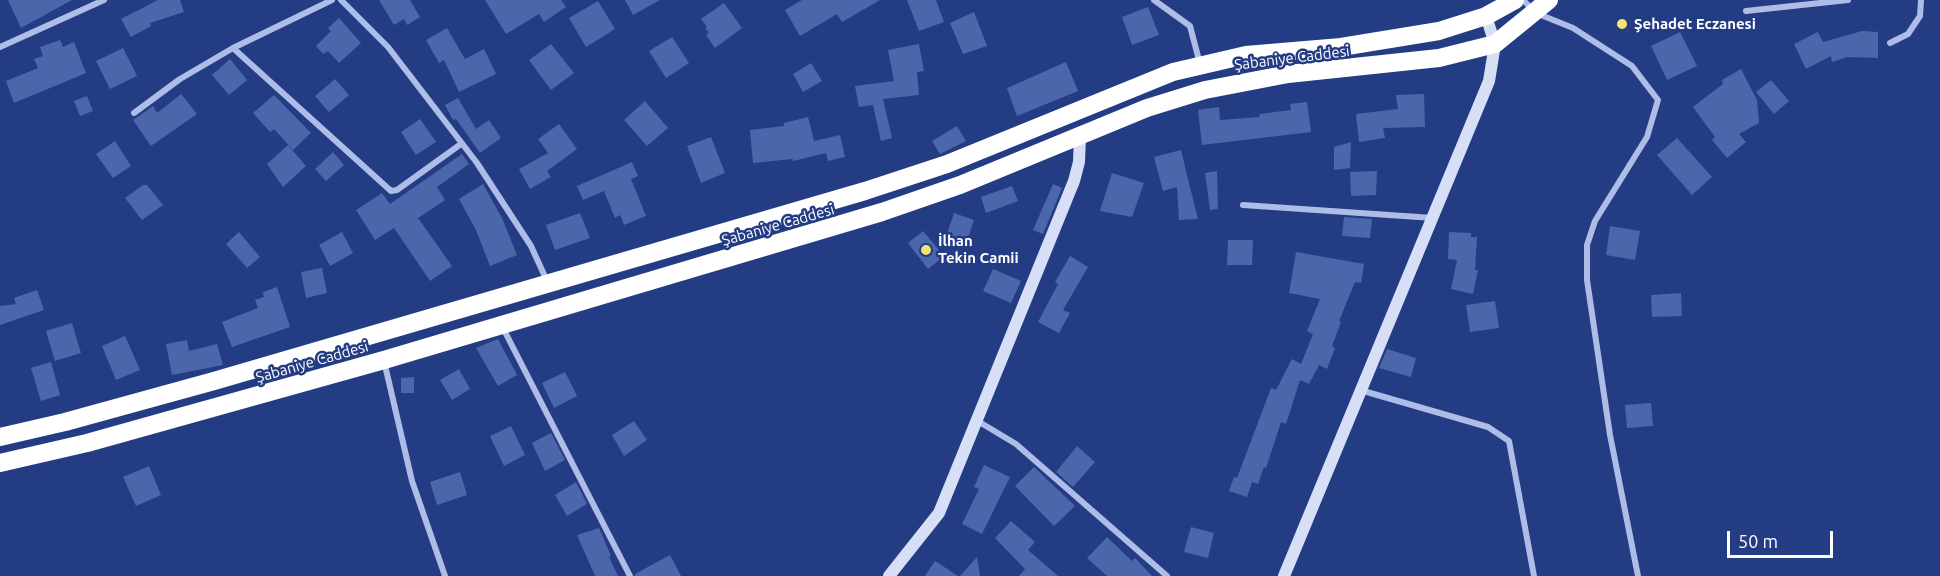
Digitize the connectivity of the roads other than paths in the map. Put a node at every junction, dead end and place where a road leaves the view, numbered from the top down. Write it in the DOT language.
graph roads {
  1 [pos="105,0"];
  2 [pos="333,0"];
  3 [pos="341,0"];
  4 [pos="1154,0"];
  5 [pos="1515,0"];
  6 [pos="1848,0"];
  7 [pos="1921,0"];
  8 [pos="1790,3"];
  9 [pos="1536,4"];
  10 [pos="1746,11"];
  11 [pos="1486,16"];
  12 [pos="1890,43"];
  13 [pos="1495,44"];
  14 [pos="0,47"];
  15 [pos="233,48"];
  16 [pos="1200,66"];
  17 [pos="134,113"];
  18 [pos="1080,136"];
  19 [pos="461,144"];
  20 [pos="1243,205"];
  21 [pos="1434,218"];
  22 [pos="548,284"];
  23 [pos="411,323"];
  24 [pos="501,325"];
  25 [pos="418,350"];
  26 [pos="384,360"];
  27 [pos="1359,390"];
  28 [pos="976,420"];
  29 [pos="0,437"];
  30 [pos="0,463"];
  31 [pos="445,576"];
  32 [pos="630,576"];
  33 [pos="889,576"];
  34 [pos="1167,576"];
  35 [pos="1284,576"];
  36 [pos="1534,576"];
  37 [pos="1638,576"];
  1 -- 14 [label="street"];
  2 -- 15 [label="street"];
  3 -- 19 [label="street"];
  4 -- 16 [label="street"];
  5 -- 11 [label="highway"];
  6 -- 8 [label="street"];
  7 -- 12 [label="street"];
  8 -- 10 [label="street"];
  9 -- 13 [label="highway, Şabaniye Caddesi"];
  9 -- 37 [label="street"];
  11 -- 13 [label="street"];
  11 -- 16 [label="highway"];
  13 -- 18 [label="highway, Şabaniye Caddesi"];
  13 -- 21 [label="street"];
  15 -- 17 [label="street"];
  15 -- 19 [label="street"];
  16 -- 22 [label="highway"];
  18 -- 24 [label="highway, Şabaniye Caddesi"];
  18 -- 28 [label="street"];
  19 -- 22 [label="street"];
  20 -- 21 [label="street"];
  21 -- 27 [label="street"];
  22 -- 23 [label="highway"];
  23 -- 25 [label="highway"];
  23 -- 29 [label="highway"];
  24 -- 25 [label="highway, Şabaniye Caddesi"];
  24 -- 32 [label="street"];
  25 -- 26 [label="highway, Şabaniye Caddesi"];
  26 -- 30 [label="highway, Şabaniye Caddesi"];
  26 -- 31 [label="street"];
  27 -- 35 [label="street"];
  27 -- 36 [label="street"];
  28 -- 33 [label="street"];
  28 -- 34 [label="street"];
}
